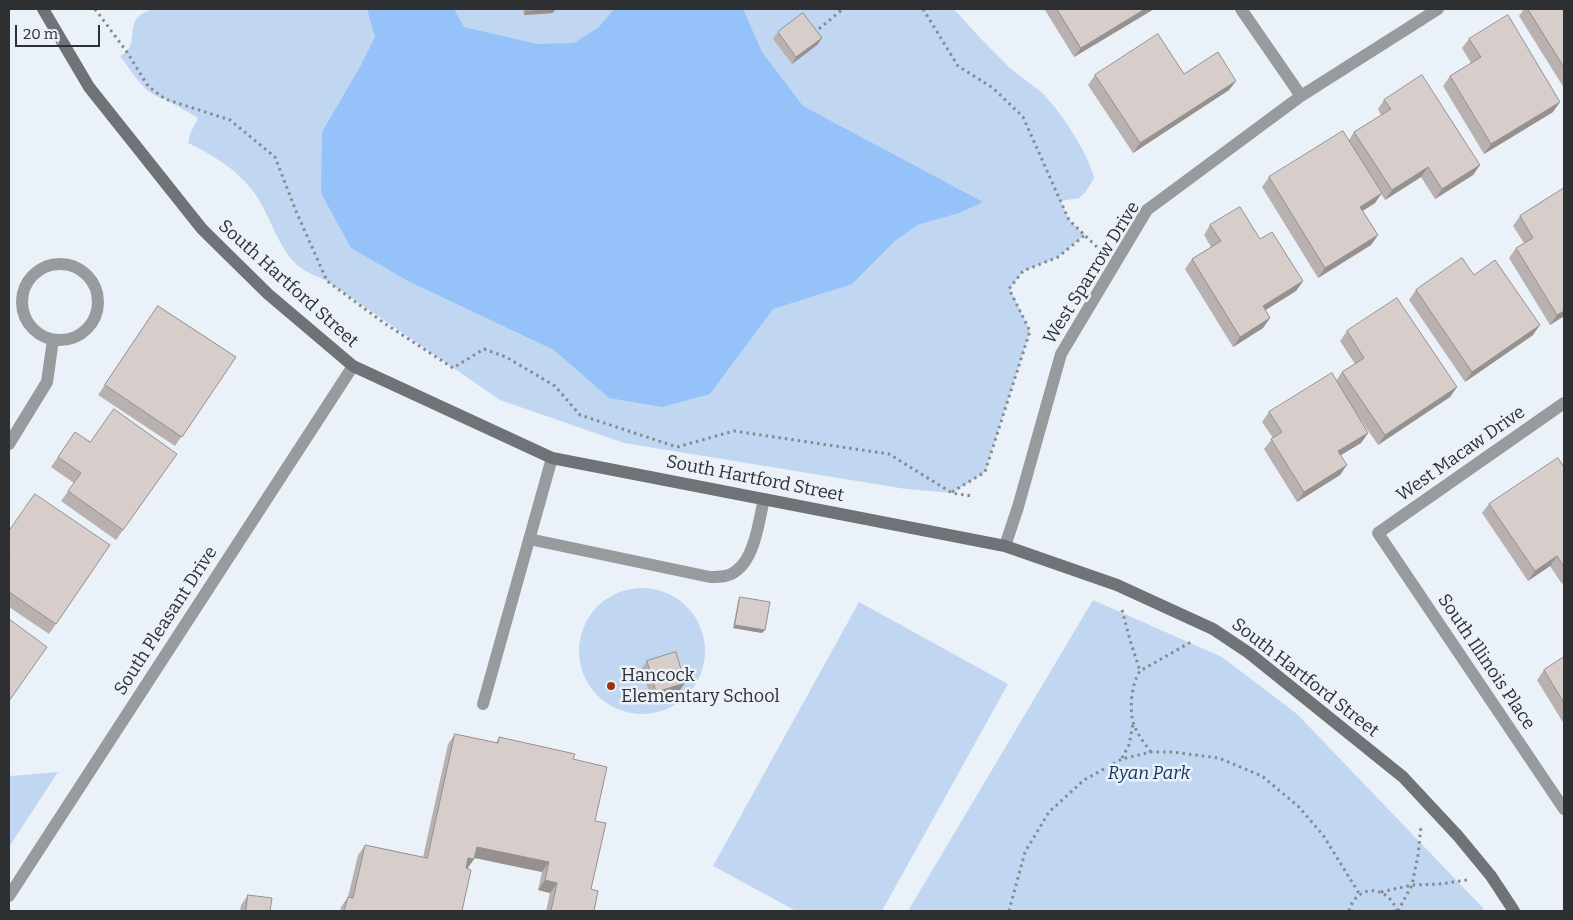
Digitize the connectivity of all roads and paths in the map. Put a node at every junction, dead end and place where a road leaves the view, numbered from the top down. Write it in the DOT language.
graph roads {
  1 [pos="43,9"];
  2 [pos="95,9"];
  3 [pos="843,9"];
  4 [pos="923,9"];
  5 [pos="1241,9"];
  6 [pos="1438,9"];
  7 [pos="808,39"];
  8 [pos="1301,96"];
  9 [pos="1085,235"];
  10 [pos="1115,264"];
  11 [pos="53,340"];
  12 [pos="353,366"];
  13 [pos="1564,402"];
  14 [pos="9,444"];
  15 [pos="552,458"];
  16 [pos="952,493"];
  17 [pos="972,496"];
  18 [pos="764,499"];
  19 [pos="1378,533"];
  20 [pos="529,540"];
  21 [pos="1005,546"];
  22 [pos="1117,585"];
  23 [pos="1214,629"];
  24 [pos="1140,671"];
  25 [pos="484,704"];
  26 [pos="1134,724"];
  27 [pos="1152,752"];
  28 [pos="1122,759"];
  29 [pos="1424,798"];
  30 [pos="1564,809"];
  31 [pos="1490,876"];
  32 [pos="1412,885"];
  33 [pos="1382,892"];
  34 [pos="1360,895"];
  35 [pos="9,896"];
  36 [pos="1009,911"];
  37 [pos="1349,911"];
  38 [pos="1398,911"];
  39 [pos="1514,911"];
  1 -- 12 [label="street, South Hartford Street"];
  2 -- 16 [label="path"];
  3 -- 7 [label="path"];
  4 -- 9 [label="path"];
  5 -- 8 [label="street"];
  6 -- 8 [label="street, West Sparrow Drive"];
  8 -- 10 [label="street, West Sparrow Drive"];
  9 -- 10 [label="path"];
  9 -- 16 [label="path"];
  10 -- 21 [label="street, West Sparrow Drive"];
  11 -- 11 [label="street"];
  11 -- 14 [label="street"];
  12 -- 15 [label="street, South Hartford Street"];
  12 -- 35 [label="street, South Pleasant Drive"];
  13 -- 19 [label="street, West Macaw Drive"];
  15 -- 18 [label="street, South Hartford Street"];
  15 -- 20 [label="street"];
  16 -- 17 [label="path"];
  18 -- 20 [label="street"];
  18 -- 21 [label="street, South Hartford Street"];
  19 -- 30 [label="street, South Illinois Place"];
  20 -- 25 [label="street"];
  21 -- 22 [label="street, South Hartford Street"];
  22 -- 23 [label="street, South Hartford Street"];
  22 -- 24 [label="path"];
  23 -- 24 [label="path"];
  23 -- 29 [label="street, South Hartford Street"];
  24 -- 26 [label="path"];
  26 -- 27 [label="path"];
  26 -- 28 [label="path"];
  27 -- 28 [label="path"];
  27 -- 34 [label="path"];
  28 -- 36 [label="path"];
  29 -- 31 [label="street, South Hartford Street"];
  29 -- 32 [label="path"];
  31 -- 32 [label="path"];
  31 -- 39 [label="street, South Hartford Street"];
  32 -- 33 [label="path"];
  32 -- 38 [label="path"];
  33 -- 34 [label="path"];
  33 -- 38 [label="path"];
  34 -- 37 [label="path"];
}
